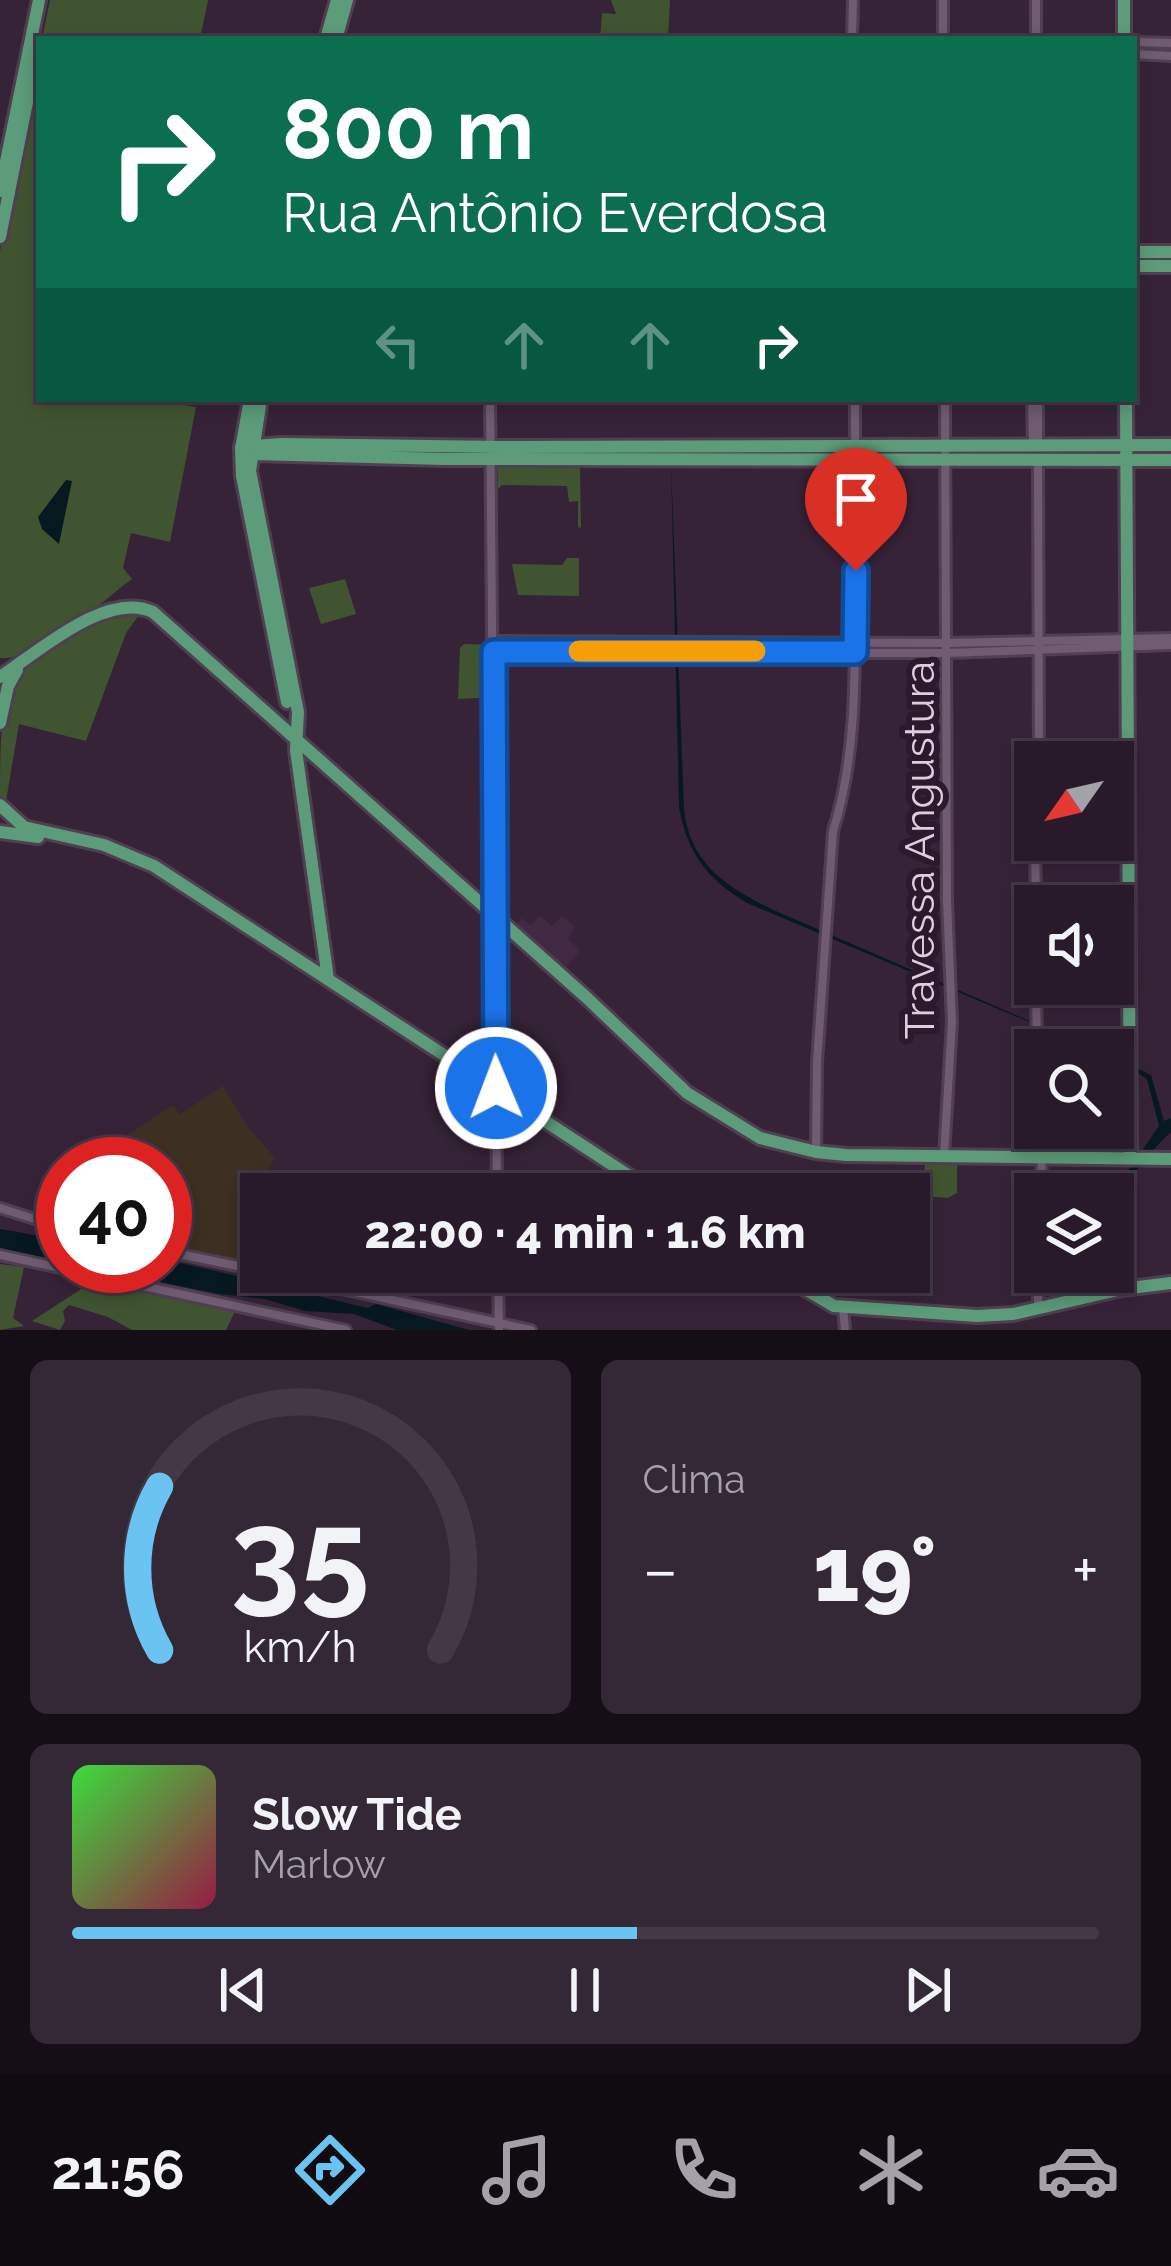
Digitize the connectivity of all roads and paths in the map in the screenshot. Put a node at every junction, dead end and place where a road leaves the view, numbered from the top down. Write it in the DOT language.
graph roads {
  1 [pos="43,0"];
  2 [pos="337,0"];
  3 [pos="346,0"];
  4 [pos="853,0"];
  5 [pos="943,0"];
  6 [pos="1034,0"];
  7 [pos="1124,0"];
  8 [pos="39,36"];
  9 [pos="327,36"];
  10 [pos="337,36"];
  11 [pos="852,36"];
  12 [pos="944,36"];
  13 [pos="1034,36"];
  14 [pos="1124,36"];
  15 [pos="1137,42"];
  16 [pos="1171,44"];
  17 [pos="36,55"];
  18 [pos="1137,55"];
  19 [pos="1171,56"];
  20 [pos="0,190"];
  21 [pos="0,237"];
  22 [pos="1137,252"];
  23 [pos="1171,252"];
  24 [pos="1137,266"];
  25 [pos="1171,266"];
  26 [pos="250,402"];
  27 [pos="260,402"];
  28 [pos="490,402"];
  29 [pos="855,402"];
  30 [pos="945,402"];
  31 [pos="1035,402"];
  32 [pos="1126,402"];
  33 [pos="248,443"];
  34 [pos="855,452"];
  35 [pos="945,452"];
  36 [pos="1036,452"];
  37 [pos="1125,452"];
  38 [pos="1171,452"];
  39 [pos="493,453"];
  40 [pos="1134,642"];
  41 [pos="1171,642"];
  42 [pos="494,646"];
  43 [pos="1037,646"];
  44 [pos="855,647"];
  45 [pos="947,648"];
  46 [pos="0,663"];
  47 [pos="22,663"];
  48 [pos="0,677"];
  49 [pos="0,723"];
  50 [pos="296,738"];
  51 [pos="1037,741"];
  52 [pos="0,804"];
  53 [pos="0,832"];
  54 [pos="51,836"];
  55 [pos="496,918"];
  56 [pos="328,979"];
  57 [pos="1128,1029"];
  58 [pos="496,1088"];
  59 [pos="1040,1149"];
  60 [pos="1122,1149"];
  61 [pos="1133,1149"];
  62 [pos="816,1152"];
  63 [pos="944,1156"];
  64 [pos="1040,1157"];
  65 [pos="1108,1157"];
  66 [pos="1136,1158"];
  67 [pos="1171,1159"];
  68 [pos="497,1173"];
  69 [pos="625,1173"];
  70 [pos="1040,1173"];
  71 [pos="0,1208"];
  72 [pos="36,1219"];
  73 [pos="0,1256"];
  74 [pos="192,1257"];
  75 [pos="240,1267"];
  76 [pos="1171,1283"];
  77 [pos="354,1293"];
  78 [pos="498,1293"];
  79 [pos="809,1293"];
  80 [pos="1040,1293"];
  81 [pos="843,1307"];
  82 [pos="1040,1309"];
  83 [pos="499,1326"];
  84 [pos="346,1330"];
  85 [pos="531,1330"];
  86 [pos="845,1330"];
  1 -- 8 [label="main road"];
  1 -- 20 [label="main road"];
  2 -- 9 [label="main road"];
  3 -- 10 [label="main road"];
  4 -- 11 [label="street"];
  5 -- 12 [label="street"];
  6 -- 13 [label="street"];
  7 -- 14 [label="main road"];
  15 -- 16 [label="street"];
  17 -- 21 [label="main road"];
  18 -- 19 [label="street"];
  22 -- 23 [label="main road"];
  24 -- 25 [label="main road"];
  26 -- 33 [label="main road"];
  27 -- 33 [label="main road"];
  28 -- 39 [label="street"];
  29 -- 34 [label="street"];
  30 -- 35 [label="street, Travessa Angustura"];
  31 -- 36 [label="street"];
  32 -- 37 [label="main road"];
  33 -- 39 [label="main road"];
  33 -- 50 [label="main road"];
  34 -- 35 [label="main road"];
  34 -- 39 [label="main road"];
  34 -- 44 [label="street"];
  35 -- 36 [label="main road"];
  35 -- 37 [label="main road"];
  35 -- 45 [label="street, Travessa Angustura"];
  36 -- 37 [label="main road"];
  36 -- 43 [label="street"];
  37 -- 38 [label="main road"];
  37 -- 40 [label="main road"];
  39 -- 42 [label="street"];
  40 -- 41 [label="street"];
  40 -- 43 [label="street"];
  40 -- 57 [label="main road"];
  42 -- 44 [label="street"];
  42 -- 55 [label="street"];
  43 -- 45 [label="street"];
  43 -- 51 [label="street"];
  44 -- 45 [label="street"];
  44 -- 62 [label="street"];
  45 -- 63 [label="street, Travessa Angustura"];
  46 -- 47 [label="main road"];
  47 -- 48 [label="main road"];
  47 -- 49 [label="main road"];
  47 -- 50 [label="main road"];
  50 -- 55 [label="main road"];
  50 -- 56 [label="main road"];
  52 -- 54 [label="main road"];
  53 -- 54 [label="main road"];
  54 -- 56 [label="main road"];
  55 -- 58 [label="street"];
  55 -- 62 [label="main road"];
  56 -- 58 [label="main road"];
  58 -- 68 [label="street"];
  58 -- 69 [label="main road"];
  59 -- 64 [label="street"];
  60 -- 65 [label="main road"];
  61 -- 66 [label="main road"];
  62 -- 63 [label="main road"];
  63 -- 64 [label="main road"];
  64 -- 65 [label="main road"];
  64 -- 70 [label="street"];
  65 -- 66 [label="main road"];
  66 -- 67 [label="main road"];
  71 -- 72 [label="street"];
  73 -- 84 [label="street"];
  74 -- 75 [label="street"];
  76 -- 82 [label="main road"];
  77 -- 83 [label="street"];
  78 -- 83 [label="street"];
  79 -- 81 [label="main road"];
  80 -- 82 [label="street"];
  81 -- 82 [label="main road"];
  81 -- 86 [label="street"];
  83 -- 85 [label="street"];
}
